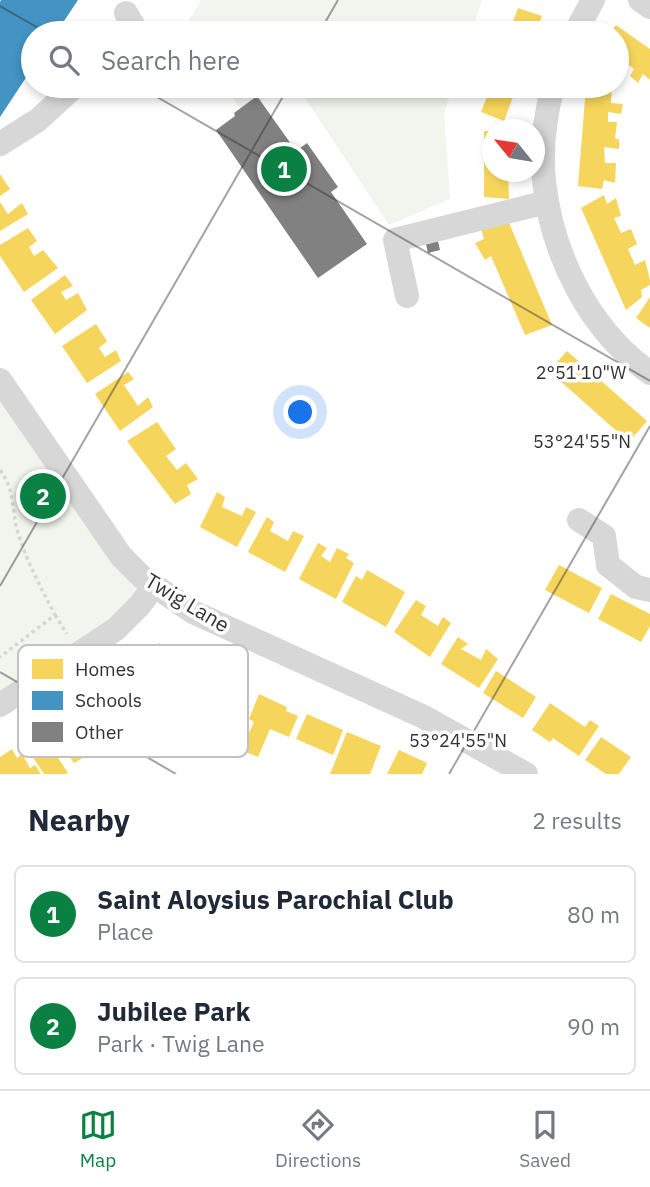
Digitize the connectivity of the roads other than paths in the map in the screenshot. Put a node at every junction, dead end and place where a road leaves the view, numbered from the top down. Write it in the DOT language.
graph roads {
  1 [pos="593,0"];
  2 [pos="640,0"];
  3 [pos="650,7"];
  4 [pos="582,21"];
  5 [pos="62,98"];
  6 [pos="550,98"];
  7 [pos="0,144"];
  8 [pos="547,202"];
  9 [pos="407,296"];
  10 [pos="650,373"];
  11 [pos="0,380"];
  12 [pos="579,520"];
  13 [pos="153,586"];
  14 [pos="650,590"];
  15 [pos="92,645"];
  16 [pos="18,693"];
  17 [pos="0,705"];
  18 [pos="526,774"];
  1 -- 4 [label="street"];
  2 -- 3 [label="street"];
  5 -- 7 [label="street"];
  6 -- 8 [label="street"];
  8 -- 9 [label="street"];
  8 -- 10 [label="street"];
  11 -- 13 [label="street, Twig Lane"];
  12 -- 14 [label="street"];
  13 -- 15 [label="street"];
  13 -- 18 [label="street, Twig Lane"];
  16 -- 17 [label="street"];
}
